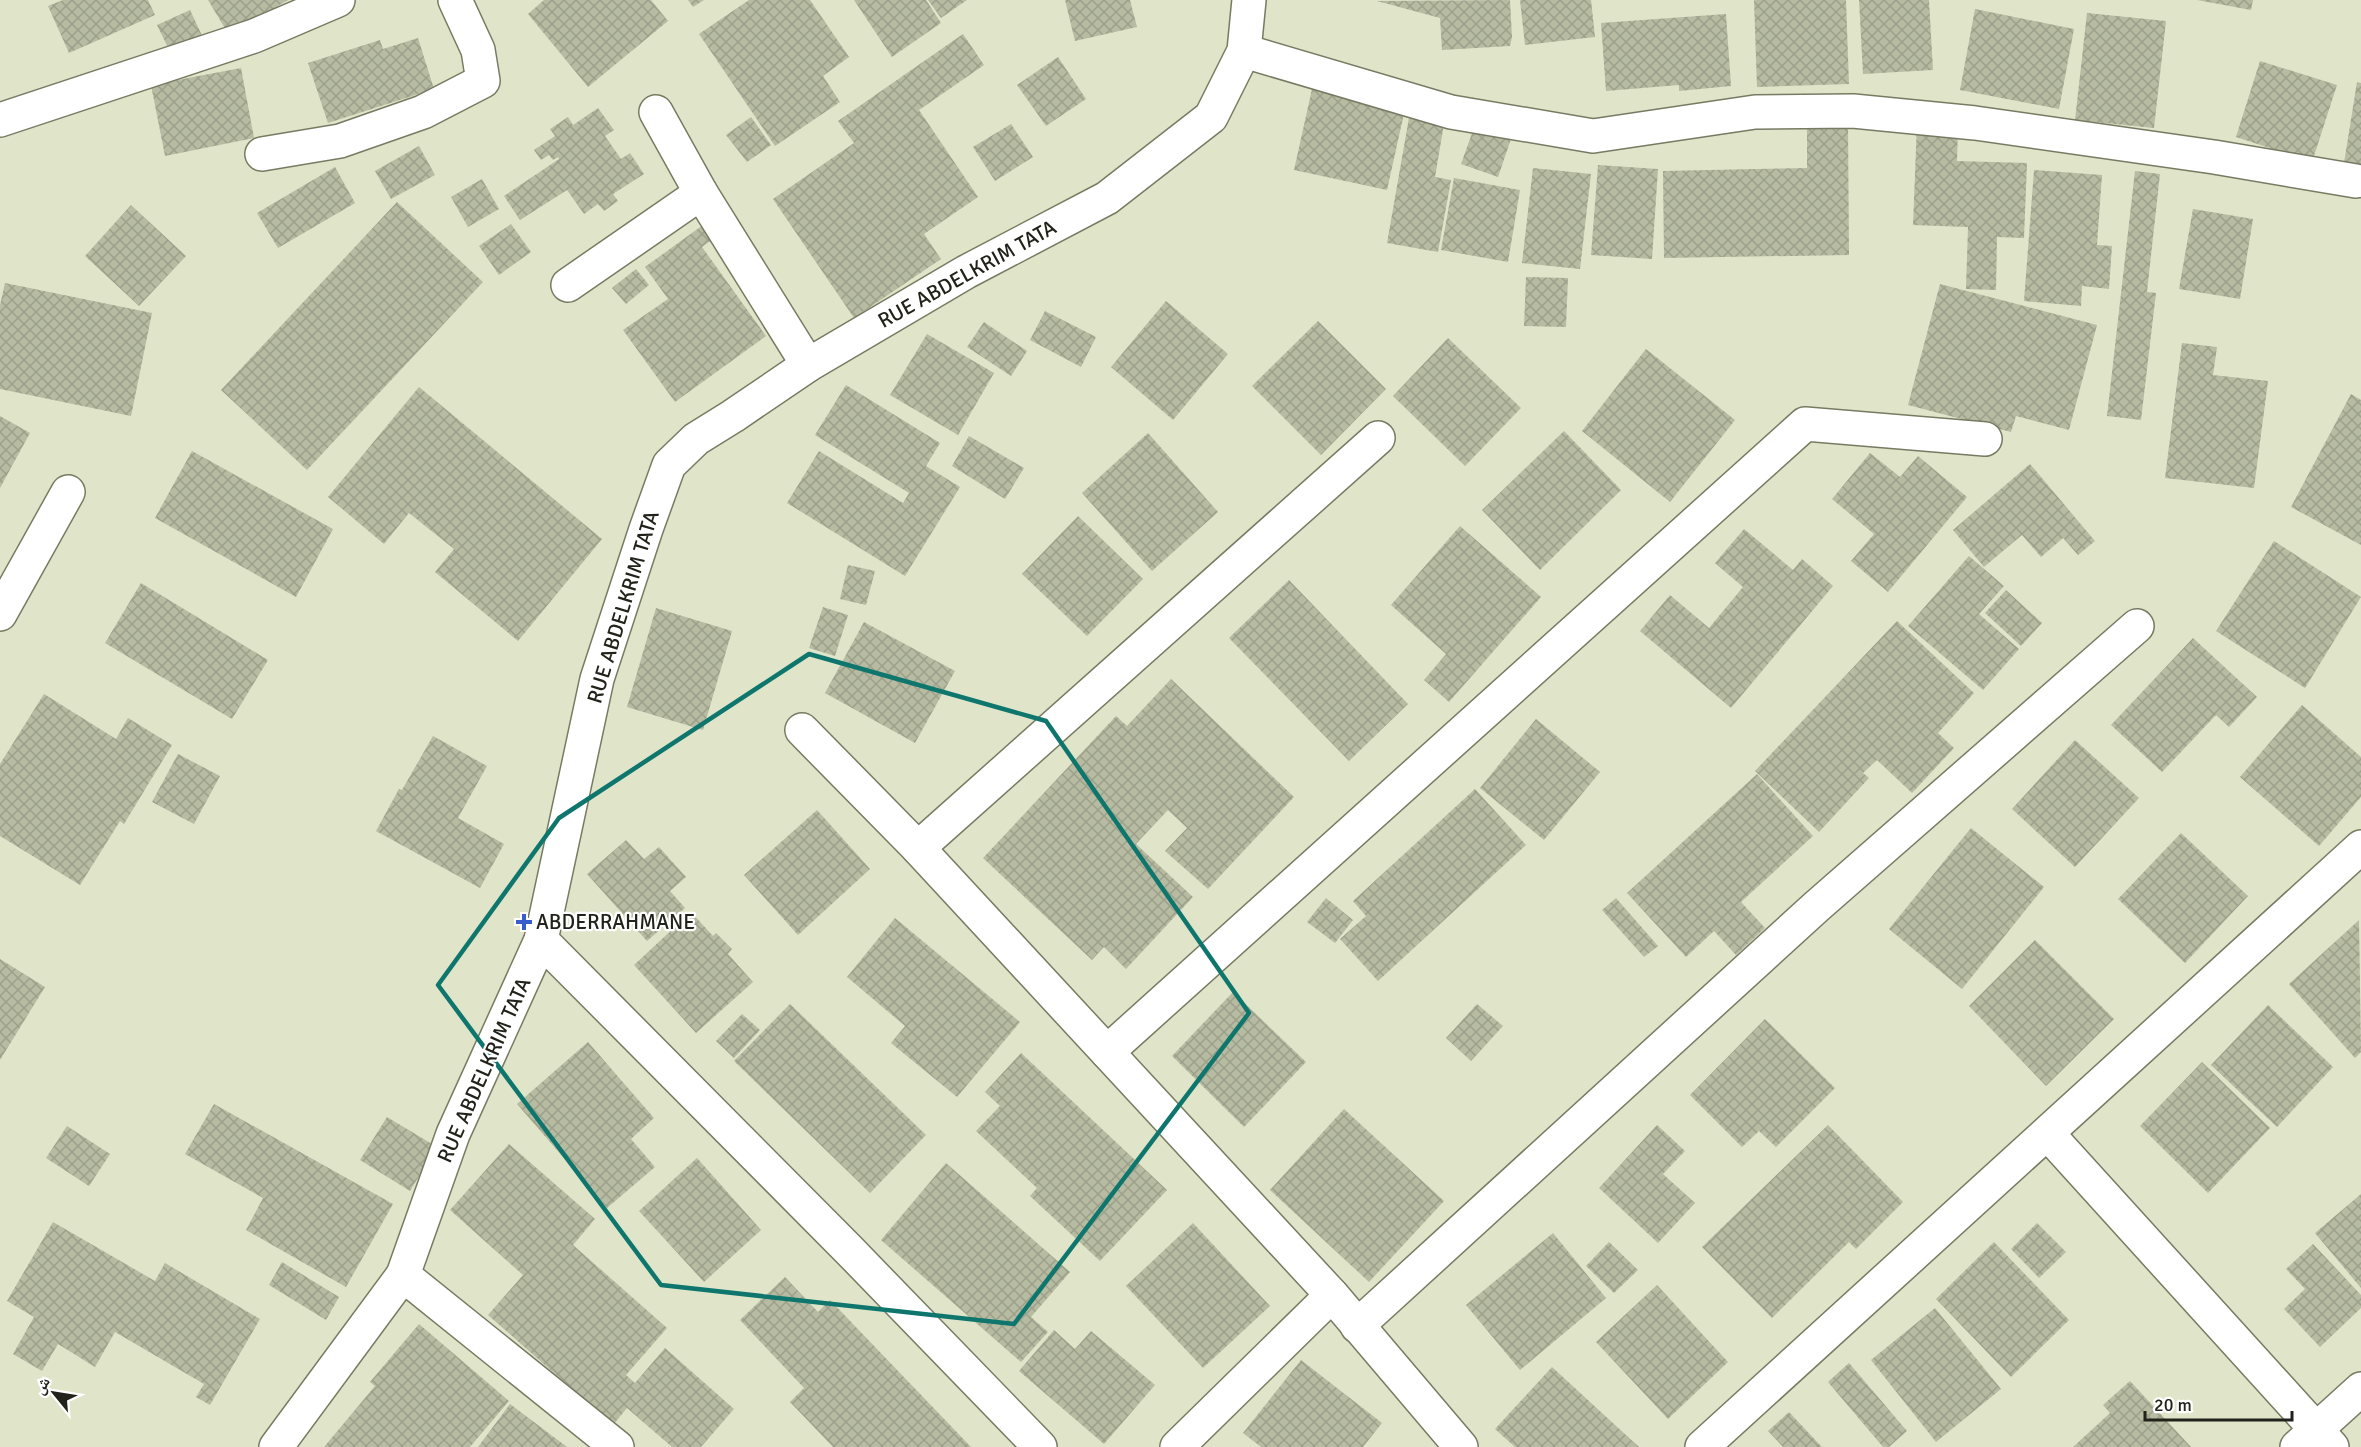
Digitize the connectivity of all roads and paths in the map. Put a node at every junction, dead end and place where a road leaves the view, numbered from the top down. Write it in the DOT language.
graph roads {
  1 [pos="338,0"];
  2 [pos="455,0"];
  3 [pos="1249,0"];
  4 [pos="1244,51"];
  5 [pos="656,112"];
  6 [pos="0,120"];
  7 [pos="262,154"];
  8 [pos="2356,181"];
  9 [pos="700,193"];
  10 [pos="568,285"];
  11 [pos="808,364"];
  12 [pos="1378,438"];
  13 [pos="1984,440"];
  14 [pos="68,492"];
  15 [pos="0,614"];
  16 [pos="2137,626"];
  17 [pos="801,730"];
  18 [pos="2361,847"];
  19 [pos="918,848"];
  20 [pos="541,940"];
  21 [pos="1107,1052"];
  22 [pos="2048,1134"];
  23 [pos="403,1275"];
  24 [pos="1332,1295"];
  25 [pos="1357,1326"];
  26 [pos="2361,1389"];
  27 [pos="2315,1441"];
  28 [pos="276,1447"];
  29 [pos="617,1447"];
  30 [pos="1040,1447"];
  31 [pos="1177,1447"];
  32 [pos="1461,1447"];
  33 [pos="1702,1447"];
  1 -- 6 [label="street"];
  2 -- 7 [label="street"];
  3 -- 4 [label="street, RUE ABDELKRIM TATA"];
  4 -- 8 [label="street"];
  4 -- 11 [label="street, RUE ABDELKRIM TATA"];
  5 -- 9 [label="street"];
  9 -- 10 [label="street"];
  9 -- 11 [label="street"];
  11 -- 20 [label="street, RUE ABDELKRIM TATA"];
  12 -- 19 [label="street"];
  13 -- 21 [label="street"];
  14 -- 15 [label="street"];
  16 -- 25 [label="street"];
  17 -- 19 [label="street"];
  18 -- 22 [label="street"];
  19 -- 21 [label="street"];
  20 -- 23 [label="street, RUE ABDELKRIM TATA"];
  20 -- 30 [label="street"];
  21 -- 24 [label="street"];
  22 -- 27 [label="street"];
  22 -- 33 [label="street"];
  23 -- 28 [label="street, RUE ABDELKRIM TATA"];
  23 -- 29 [label="street"];
  24 -- 25 [label="street"];
  24 -- 31 [label="street"];
  25 -- 32 [label="street"];
  26 -- 27 [label="street"];
}
